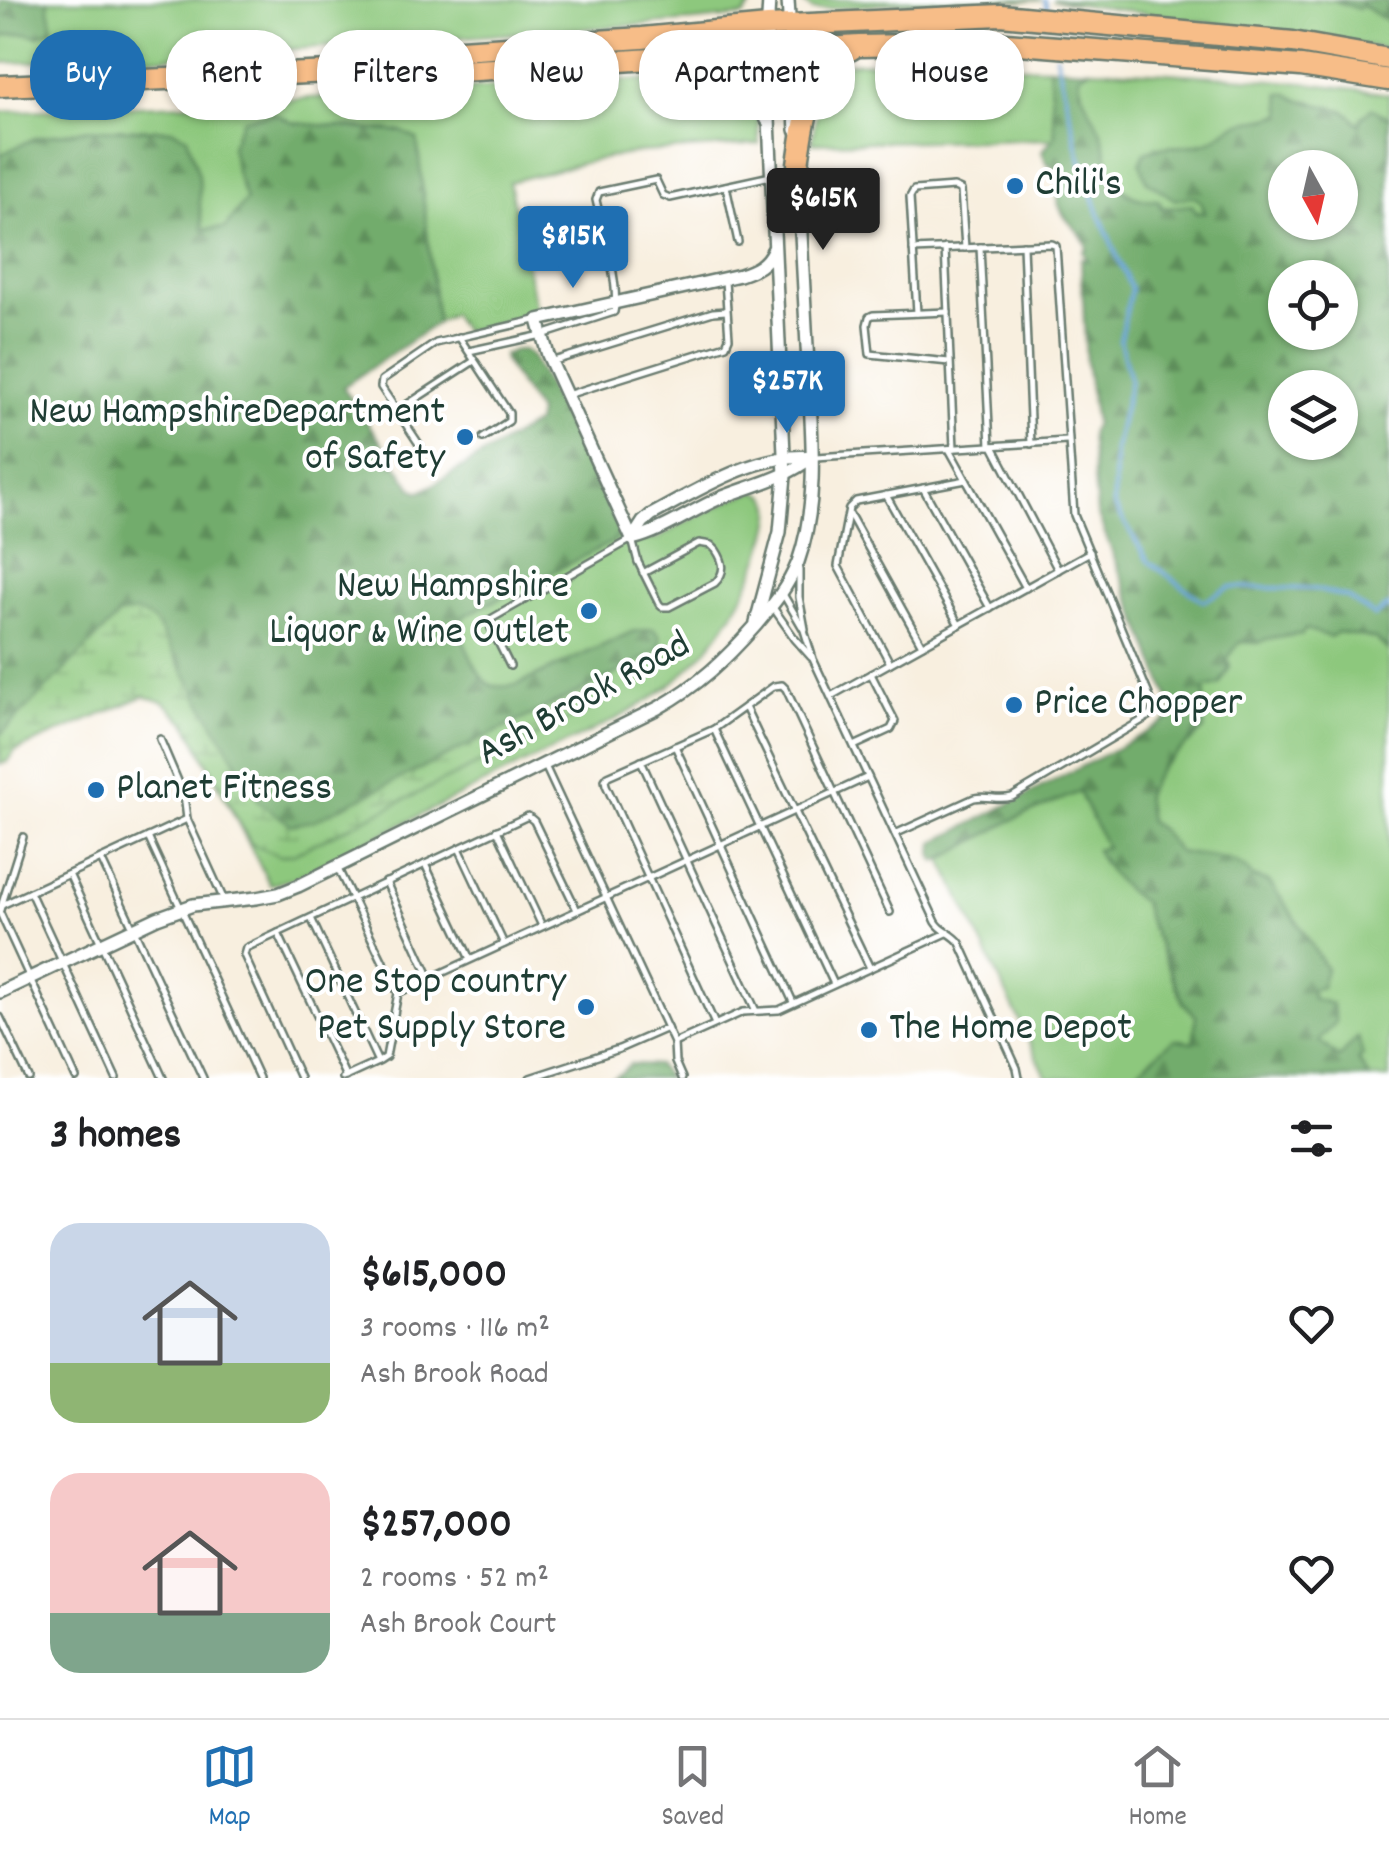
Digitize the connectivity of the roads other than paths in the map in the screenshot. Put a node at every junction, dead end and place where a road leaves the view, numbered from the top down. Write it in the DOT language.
graph roads {
  1 [pos="768,0"];
  2 [pos="788,0"];
  3 [pos="768,26"];
  4 [pos="791,26"];
  5 [pos="768,30"];
  6 [pos="791,30"];
  7 [pos="855,46"];
  8 [pos="859,46"];
  9 [pos="474,49"];
  10 [pos="1389,59"];
  11 [pos="634,60"];
  12 [pos="639,60"];
  13 [pos="474,70"];
  14 [pos="317,73"];
  15 [pos="1389,80"];
  16 [pos="0,86"];
  17 [pos="770,120"];
  18 [pos="796,120"];
  19 [pos="770,126"];
  20 [pos="798,164"];
  21 [pos="772,176"];
  22 [pos="726,186"];
  23 [pos="738,242"];
  24 [pos="1023,245"];
  25 [pos="775,246"];
  26 [pos="980,247"];
  27 [pos="945,248"];
  28 [pos="965,248"];
  29 [pos="913,250"];
  30 [pos="725,279"];
  31 [pos="616,303"];
  32 [pos="727,311"];
  33 [pos="948,312"];
  34 [pos="917,314"];
  35 [pos="538,320"];
  36 [pos="542,335"];
  37 [pos="459,338"];
  38 [pos="468,352"];
  39 [pos="474,360"];
  40 [pos="552,362"];
  41 [pos="950,362"];
  42 [pos="567,395"];
  43 [pos="397,411"];
  44 [pos="483,438"];
  45 [pos="1067,441"];
  46 [pos="1032,444"];
  47 [pos="991,446"];
  48 [pos="421,447"];
  49 [pos="952,448"];
  50 [pos="784,456"];
  51 [pos="812,457"];
  52 [pos="785,476"];
  53 [pos="966,480"];
  54 [pos="923,488"];
  55 [pos="886,495"];
  56 [pos="848,512"];
  57 [pos="632,539"];
  58 [pos="803,545"];
  59 [pos="1090,552"];
  60 [pos="1058,570"];
  61 [pos="643,573"];
  62 [pos="1026,588"];
  63 [pos="762,592"];
  64 [pos="783,594"];
  65 [pos="772,607"];
  66 [pos="990,608"];
  67 [pos="959,625"];
  68 [pos="755,626"];
  69 [pos="807,636"];
  70 [pos="922,646"];
  71 [pos="814,659"];
  72 [pos="890,664"];
  73 [pos="510,666"];
  74 [pos="871,674"];
  75 [pos="831,696"];
  76 [pos="746,706"];
  77 [pos="714,729"];
  78 [pos="160,739"];
  79 [pos="675,746"];
  80 [pos="854,746"];
  81 [pos="641,761"];
  82 [pos="544,765"];
  83 [pos="868,777"];
  84 [pos="834,793"];
  85 [pos="795,811"];
  86 [pos="186,819"];
  87 [pos="760,826"];
  88 [pos="497,830"];
  89 [pos="895,834"];
  90 [pos="22,837"];
  91 [pos="148,837"];
  92 [pos="720,844"];
  93 [pos="459,848"];
  94 [pos="102,858"];
  95 [pos="686,860"];
  96 [pos="425,864"];
  97 [pos="337,867"];
  98 [pos="68,874"];
  99 [pos="648,878"];
  100 [pos="386,882"];
  101 [pos="30,892"];
  102 [pos="606,897"];
  103 [pos="352,898"];
  104 [pos="224,901"];
  105 [pos="181,909"];
  106 [pos="0,910"];
  107 [pos="577,910"];
  108 [pos="890,912"];
  109 [pos="311,918"];
  110 [pos="542,926"];
  111 [pos="134,929"];
  112 [pos="278,933"];
  113 [pos="948,933"];
  114 [pos="504,944"];
  115 [pos="101,945"];
  116 [pos="470,959"];
  117 [pos="62,963"];
  118 [pos="870,968"];
  119 [pos="30,978"];
  120 [pos="430,978"];
  121 [pos="834,985"];
  122 [pos="0,992"];
  123 [pos="398,992"];
  124 [pos="794,1004"];
  125 [pos="756,1011"];
  126 [pos="0,1017"];
  127 [pos="716,1024"];
  128 [pos="667,1028"];
  129 [pos="674,1043"];
  130 [pos="378,1062"];
  131 [pos="345,1077"];
  132 [pos="29,1078"];
  133 [pos="76,1078"];
  134 [pos="116,1078"];
  135 [pos="163,1078"];
  136 [pos="203,1078"];
  137 [pos="259,1078"];
  138 [pos="300,1078"];
  139 [pos="530,1078"];
  140 [pos="682,1078"];
  141 [pos="1020,1078"];
  1 -- 3 [label="street"];
  2 -- 4 [label="street, Ash Brook Road"];
  3 -- 4 [label="highway"];
  3 -- 5 [label="street"];
  3 -- 9 [label="highway"];
  4 -- 6 [label="street, Ash Brook Road"];
  4 -- 10 [label="highway"];
  7 -- 8 [label="highway"];
  8 -- 15 [label="highway"];
  8 -- 20 [label="highway"];
  11 -- 12 [label="highway"];
  11 -- 13 [label="highway"];
  11 -- 19 [label="street"];
  14 -- 16 [label="highway"];
  17 -- 19 [label="street"];
  18 -- 20 [label="street, Ash Brook Road"];
  19 -- 21 [label="street"];
  20 -- 51 [label="street, Ash Brook Road"];
  21 -- 22 [label="lane"];
  21 -- 25 [label="street"];
  22 -- 23 [label="lane"];
  22 -- 31 [label="lane"];
  24 -- 26 [label="lane"];
  24 -- 45 [label="lane"];
  24 -- 46 [label="lane"];
  25 -- 30 [label="street"];
  25 -- 50 [label="street"];
  26 -- 28 [label="lane"];
  26 -- 47 [label="lane"];
  27 -- 28 [label="lane"];
  27 -- 29 [label="lane"];
  27 -- 33 [label="lane"];
  28 -- 29 [label="lane"];
  29 -- 34 [label="lane"];
  30 -- 31 [label="street"];
  30 -- 32 [label="lane"];
  31 -- 35 [label="street"];
  31 -- 36 [label="lane"];
  32 -- 40 [label="lane"];
  32 -- 42 [label="lane"];
  33 -- 34 [label="lane"];
  33 -- 41 [label="lane"];
  34 -- 41 [label="lane"];
  35 -- 36 [label="street"];
  35 -- 37 [label="lane"];
  36 -- 38 [label="lane"];
  36 -- 40 [label="street"];
  37 -- 38 [label="lane"];
  37 -- 43 [label="lane"];
  38 -- 39 [label="lane"];
  39 -- 43 [label="lane"];
  39 -- 44 [label="lane"];
  40 -- 42 [label="street"];
  41 -- 49 [label="lane"];
  42 -- 57 [label="street"];
  43 -- 48 [label="lane"];
  45 -- 46 [label="lane"];
  45 -- 59 [label="lane"];
  46 -- 47 [label="lane"];
  47 -- 49 [label="lane"];
  47 -- 60 [label="lane"];
  49 -- 51 [label="lane"];
  49 -- 53 [label="lane"];
  50 -- 51 [label="street"];
  50 -- 52 [label="street"];
  50 -- 57 [label="street"];
  51 -- 52 [label="street"];
  51 -- 58 [label="street, Ash Brook Road"];
  52 -- 57 [label="street"];
  52 -- 63 [label="street"];
  53 -- 54 [label="lane"];
  53 -- 62 [label="lane"];
  54 -- 55 [label="lane"];
  54 -- 66 [label="lane"];
  55 -- 56 [label="lane"];
  55 -- 67 [label="lane"];
  56 -- 70 [label="lane"];
  56 -- 72 [label="lane"];
  57 -- 61 [label="lane"];
  57 -- 73 [label="lane"];
  58 -- 64 [label="street, Ash Brook Road"];
  58 -- 69 [label="lane"];
  59 -- 60 [label="lane"];
  59 -- 89 [label="lane"];
  60 -- 62 [label="lane"];
  61 -- 61 [label="lane"];
  62 -- 66 [label="lane"];
  63 -- 65 [label="lane"];
  63 -- 68 [label="street"];
  64 -- 65 [label="street, Ash Brook Road"];
  64 -- 69 [label="lane"];
  65 -- 68 [label="street, Ash Brook Road"];
  65 -- 71 [label="lane"];
  66 -- 67 [label="lane"];
  67 -- 70 [label="lane"];
  68 -- 82 [label="street, Ash Brook Road"];
  69 -- 71 [label="lane"];
  70 -- 72 [label="lane"];
  71 -- 75 [label="lane"];
  72 -- 74 [label="lane"];
  74 -- 75 [label="lane"];
  74 -- 80 [label="lane"];
  75 -- 80 [label="lane"];
  76 -- 77 [label="lane"];
  76 -- 84 [label="lane"];
  76 -- 85 [label="lane"];
  77 -- 79 [label="lane"];
  77 -- 87 [label="lane"];
  78 -- 86 [label="lane"];
  79 -- 81 [label="lane"];
  79 -- 92 [label="lane"];
  80 -- 83 [label="lane"];
  81 -- 95 [label="lane"];
  81 -- 99 [label="lane"];
  82 -- 97 [label="street, Ash Brook Road"];
  82 -- 102 [label="lane"];
  83 -- 84 [label="lane"];
  83 -- 89 [label="lane"];
  84 -- 85 [label="lane"];
  84 -- 108 [label="lane"];
  85 -- 87 [label="lane"];
  85 -- 118 [label="lane"];
  86 -- 91 [label="lane"];
  86 -- 104 [label="lane"];
  87 -- 92 [label="lane"];
  87 -- 121 [label="lane"];
  88 -- 93 [label="lane"];
  88 -- 107 [label="lane"];
  88 -- 110 [label="lane"];
  89 -- 113 [label="lane"];
  90 -- 106 [label="lane"];
  91 -- 94 [label="lane"];
  91 -- 105 [label="lane"];
  92 -- 95 [label="lane"];
  92 -- 124 [label="lane"];
  93 -- 96 [label="lane"];
  93 -- 114 [label="lane"];
  94 -- 98 [label="lane"];
  94 -- 111 [label="lane"];
  95 -- 99 [label="lane"];
  95 -- 125 [label="lane"];
  96 -- 100 [label="lane"];
  96 -- 116 [label="lane"];
  97 -- 103 [label="lane"];
  97 -- 104 [label="street, Ash Brook Road"];
  98 -- 101 [label="lane"];
  98 -- 115 [label="lane"];
  99 -- 102 [label="lane"];
  99 -- 127 [label="lane"];
  100 -- 103 [label="lane"];
  100 -- 120 [label="lane"];
  101 -- 106 [label="lane"];
  101 -- 117 [label="lane"];
  102 -- 107 [label="lane"];
  102 -- 128 [label="lane"];
  103 -- 109 [label="lane"];
  103 -- 123 [label="lane"];
  104 -- 105 [label="street, Ash Brook Road"];
  105 -- 111 [label="street, Ash Brook Road"];
  105 -- 137 [label="lane"];
  106 -- 119 [label="lane"];
  107 -- 110 [label="lane"];
  109 -- 112 [label="lane"];
  109 -- 130 [label="lane"];
  110 -- 114 [label="lane"];
  111 -- 115 [label="street, Ash Brook Road"];
  111 -- 136 [label="lane"];
  112 -- 131 [label="lane"];
  112 -- 138 [label="lane"];
  113 -- 118 [label="lane"];
  113 -- 141 [label="lane"];
  114 -- 116 [label="lane"];
  115 -- 117 [label="street, Ash Brook Road"];
  115 -- 135 [label="lane"];
  116 -- 120 [label="lane"];
  117 -- 119 [label="street, Ash Brook Road"];
  117 -- 134 [label="lane"];
  118 -- 121 [label="lane"];
  119 -- 122 [label="street, Ash Brook Road"];
  119 -- 133 [label="lane"];
  120 -- 123 [label="lane"];
  121 -- 124 [label="lane"];
  123 -- 130 [label="lane"];
  124 -- 125 [label="lane"];
  125 -- 127 [label="lane"];
  126 -- 132 [label="lane"];
  127 -- 129 [label="lane"];
  128 -- 129 [label="lane"];
  128 -- 139 [label="lane"];
  129 -- 140 [label="lane"];
  130 -- 131 [label="lane"];
}
